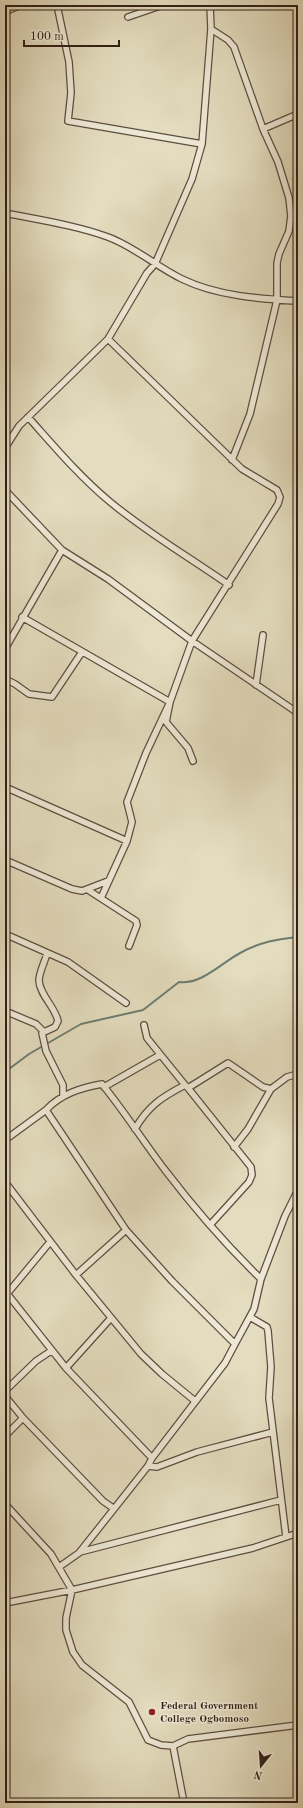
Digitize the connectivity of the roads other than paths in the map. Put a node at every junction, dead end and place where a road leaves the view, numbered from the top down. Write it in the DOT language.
graph roads {
  1 [pos="16,5"];
  2 [pos="56,5"];
  3 [pos="163,5"];
  4 [pos="210,5"];
  5 [pos="5,10"];
  6 [pos="128,17"];
  7 [pos="211,29"];
  8 [pos="298,37"];
  9 [pos="298,40"];
  10 [pos="298,114"];
  11 [pos="263,129"];
  12 [pos="202,144"];
  13 [pos="5,213"];
  14 [pos="155,264"];
  15 [pos="277,300"];
  16 [pos="298,301"];
  17 [pos="108,339"];
  18 [pos="28,417"];
  19 [pos="5,448"];
  20 [pos="232,460"];
  21 [pos="5,490"];
  22 [pos="62,550"];
  23 [pos="229,585"];
  24 [pos="22,617"];
  25 [pos="263,635"];
  26 [pos="192,642"];
  27 [pos="5,649"];
  28 [pos="82,652"];
  29 [pos="5,679"];
  30 [pos="256,685"];
  31 [pos="170,702"];
  32 [pos="298,713"];
  33 [pos="192,761"];
  34 [pos="5,787"];
  35 [pos="127,841"];
  36 [pos="5,860"];
  37 [pos="108,881"];
  38 [pos="88,890"];
  39 [pos="101,898"];
  40 [pos="5,934"];
  41 [pos="129,946"];
  42 [pos="47,953"];
  43 [pos="126,1003"];
  44 [pos="5,1011"];
  45 [pos="144,1026"];
  46 [pos="44,1032"];
  47 [pos="160,1054"];
  48 [pos="298,1074"];
  49 [pos="104,1087"];
  50 [pos="187,1087"];
  51 [pos="271,1089"];
  52 [pos="63,1096"];
  53 [pos="46,1110"];
  54 [pos="135,1129"];
  55 [pos="5,1140"];
  56 [pos="234,1148"];
  57 [pos="5,1182"];
  58 [pos="298,1190"];
  59 [pos="210,1225"];
  60 [pos="126,1230"];
  61 [pos="50,1242"];
  62 [pos="76,1275"];
  63 [pos="261,1279"];
  64 [pos="6,1293"];
  65 [pos="250,1316"];
  66 [pos="111,1318"];
  67 [pos="235,1344"];
  68 [pos="51,1351"];
  69 [pos="66,1368"];
  70 [pos="5,1391"];
  71 [pos="5,1396"];
  72 [pos="195,1401"];
  73 [pos="23,1418"];
  74 [pos="273,1432"];
  75 [pos="5,1436"];
  76 [pos="152,1458"];
  77 [pos="148,1466"];
  78 [pos="281,1500"];
  79 [pos="5,1504"];
  80 [pos="113,1508"];
  81 [pos="298,1533"];
  82 [pos="286,1537"];
  83 [pos="79,1553"];
  84 [pos="59,1567"];
  85 [pos="72,1590"];
  86 [pos="5,1603"];
  87 [pos="298,1725"];
  88 [pos="173,1746"];
  89 [pos="184,1803"];
  1 -- 5 [label="highway"];
  2 -- 12 [label="street"];
  3 -- 6 [label="street"];
  4 -- 7 [label="street"];
  7 -- 11 [label="street"];
  7 -- 12 [label="street"];
  8 -- 9 [label="street"];
  10 -- 11 [label="street"];
  11 -- 15 [label="street"];
  12 -- 14 [label="street"];
  13 -- 14 [label="street"];
  14 -- 15 [label="street"];
  14 -- 17 [label="street"];
  15 -- 16 [label="street"];
  15 -- 20 [label="street"];
  17 -- 18 [label="street"];
  17 -- 20 [label="street"];
  18 -- 19 [label="street"];
  18 -- 23 [label="street"];
  20 -- 23 [label="street"];
  21 -- 22 [label="street"];
  22 -- 24 [label="street"];
  22 -- 26 [label="street"];
  23 -- 26 [label="street"];
  24 -- 27 [label="street"];
  24 -- 28 [label="street"];
  25 -- 30 [label="street"];
  26 -- 30 [label="street"];
  26 -- 31 [label="street"];
  28 -- 29 [label="street"];
  28 -- 31 [label="street"];
  30 -- 32 [label="street"];
  31 -- 33 [label="street"];
  31 -- 35 [label="street"];
  34 -- 35 [label="street"];
  35 -- 37 [label="street"];
  36 -- 38 [label="street"];
  37 -- 38 [label="street"];
  37 -- 39 [label="street"];
  38 -- 39 [label="street"];
  39 -- 41 [label="street"];
  40 -- 42 [label="street"];
  42 -- 43 [label="street"];
  42 -- 46 [label="street"];
  44 -- 46 [label="street"];
  45 -- 47 [label="street"];
  46 -- 52 [label="street"];
  47 -- 49 [label="street"];
  47 -- 50 [label="street"];
  48 -- 51 [label="street"];
  49 -- 52 [label="street"];
  49 -- 54 [label="street"];
  50 -- 51 [label="street"];
  50 -- 54 [label="street"];
  50 -- 56 [label="street"];
  51 -- 56 [label="street"];
  52 -- 53 [label="street"];
  53 -- 55 [label="street"];
  53 -- 60 [label="street"];
  54 -- 59 [label="street"];
  56 -- 59 [label="street"];
  57 -- 61 [label="street"];
  58 -- 63 [label="street"];
  59 -- 63 [label="street"];
  60 -- 62 [label="street"];
  60 -- 67 [label="street"];
  61 -- 62 [label="street"];
  61 -- 64 [label="street"];
  62 -- 66 [label="street"];
  63 -- 65 [label="street"];
  64 -- 68 [label="street"];
  65 -- 67 [label="street"];
  65 -- 74 [label="street"];
  66 -- 69 [label="street"];
  66 -- 72 [label="street"];
  67 -- 72 [label="street"];
  68 -- 69 [label="street"];
  68 -- 70 [label="street"];
  69 -- 76 [label="street"];
  71 -- 73 [label="street"];
  72 -- 76 [label="street"];
  73 -- 75 [label="street"];
  73 -- 80 [label="street"];
  74 -- 77 [label="street"];
  74 -- 78 [label="street"];
  76 -- 77 [label="street"];
  77 -- 80 [label="street"];
  78 -- 82 [label="street"];
  78 -- 83 [label="street"];
  79 -- 84 [label="street"];
  80 -- 83 [label="street"];
  81 -- 82 [label="street"];
  82 -- 85 [label="street"];
  83 -- 84 [label="street"];
  84 -- 85 [label="street"];
  85 -- 86 [label="street"];
  85 -- 88 [label="street"];
  87 -- 88 [label="street"];
  88 -- 89 [label="street"];
}
